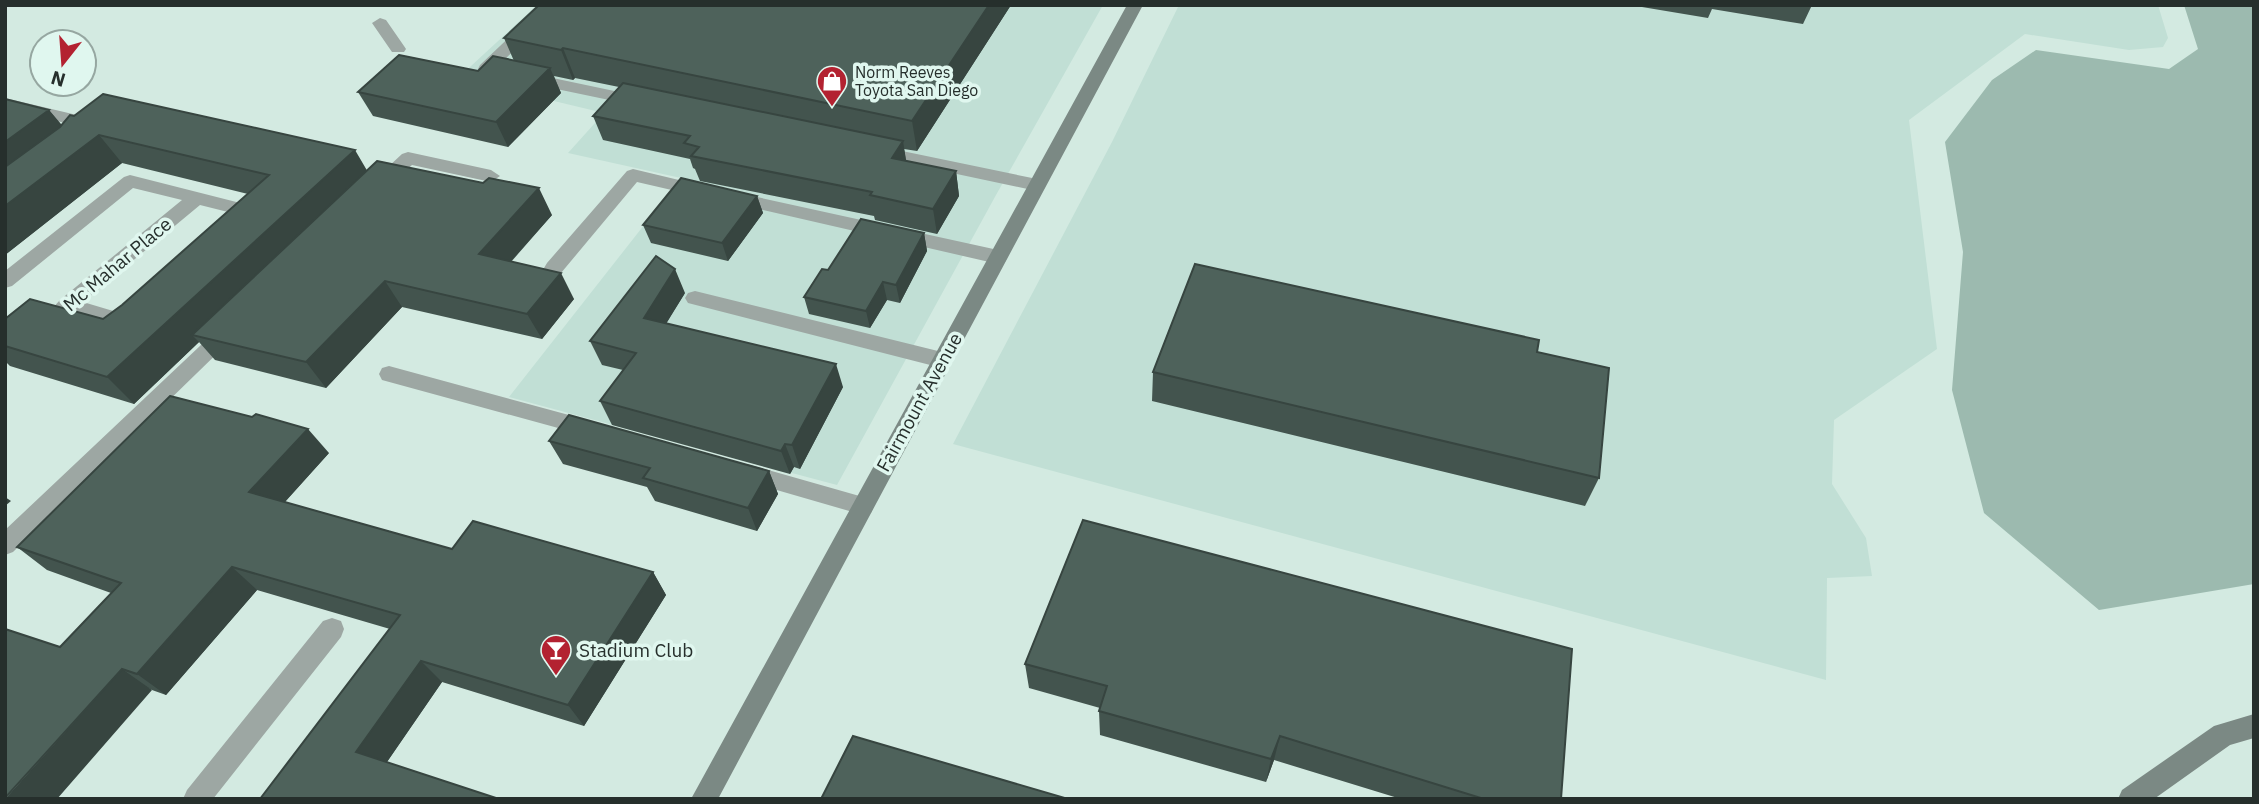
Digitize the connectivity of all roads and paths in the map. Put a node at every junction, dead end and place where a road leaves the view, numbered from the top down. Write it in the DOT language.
graph roads {
  1 [pos="552,5"];
  2 [pos="1135,5"];
  3 [pos="380,23"];
  4 [pos="398,49"];
  5 [pos="5,103"];
  6 [pos="649,103"];
  7 [pos="84,140"];
  8 [pos="868,149"];
  9 [pos="491,176"];
  10 [pos="1037,185"];
  11 [pos="368,196"];
  12 [pos="197,198"];
  13 [pos="242,233"];
  14 [pos="998,257"];
  15 [pos="554,268"];
  16 [pos="5,281"];
  17 [pos="695,298"];
  18 [pos="67,305"];
  19 [pos="150,316"];
  20 [pos="47,322"];
  21 [pos="237,322"];
  22 [pos="942,360"];
  23 [pos="389,374"];
  24 [pos="608,433"];
  25 [pos="723,466"];
  26 [pos="863,506"];
  27 [pos="5,545"];
  28 [pos="332,629"];
  29 [pos="2254,726"];
  30 [pos="196,799"];
  31 [pos="704,799"];
  32 [pos="2131,799"];
  1 -- 6 [label="lane"];
  2 -- 10 [label="street, Fairmount Avenue"];
  3 -- 4 [label="lane"];
  5 -- 7 [label="lane"];
  8 -- 10 [label="lane"];
  9 -- 11 [label="lane"];
  10 -- 14 [label="street, Fairmount Avenue"];
  12 -- 13 [label="lane"];
  12 -- 16 [label="lane"];
  12 -- 18 [label="lane, Mc Mahar Place"];
  14 -- 15 [label="lane"];
  14 -- 22 [label="street, Fairmount Avenue"];
  17 -- 22 [label="lane"];
  18 -- 19 [label="lane"];
  18 -- 20 [label="lane, Mc Mahar Place"];
  21 -- 27 [label="lane"];
  22 -- 26 [label="street, Fairmount Avenue"];
  23 -- 24 [label="lane"];
  25 -- 26 [label="lane"];
  26 -- 31 [label="street, Fairmount Avenue"];
  28 -- 30 [label="lane"];
  29 -- 32 [label="street"];
}
